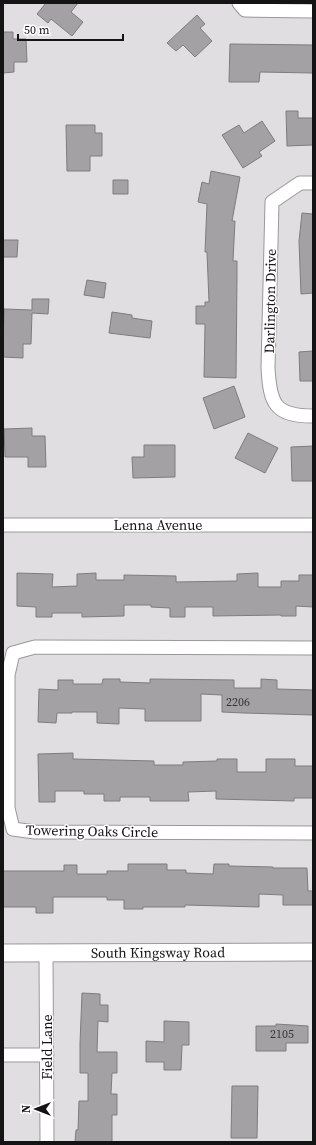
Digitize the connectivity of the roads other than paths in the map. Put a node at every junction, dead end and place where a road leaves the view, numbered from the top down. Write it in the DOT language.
graph roads {
  1 [pos="239,3"];
  2 [pos="310,11"];
  3 [pos="313,183"];
  4 [pos="313,416"];
  5 [pos="313,524"];
  6 [pos="3,525"];
  7 [pos="313,648"];
  8 [pos="313,833"];
  9 [pos="313,952"];
  10 [pos="3,953"];
  11 [pos="46,953"];
  12 [pos="3,1055"];
  13 [pos="47,1055"];
  14 [pos="47,1142"];
  1 -- 2 [label="street"];
  3 -- 4 [label="street, Darlington Drive"];
  5 -- 6 [label="street, Lenna Avenue"];
  7 -- 8 [label="street, Towering Oaks Circle"];
  9 -- 11 [label="street, South Kingsway Road"];
  10 -- 11 [label="street, South Kingsway Road"];
  11 -- 13 [label="street, Field Lane"];
  12 -- 13 [label="street"];
  13 -- 14 [label="street, Field Lane"];
}
